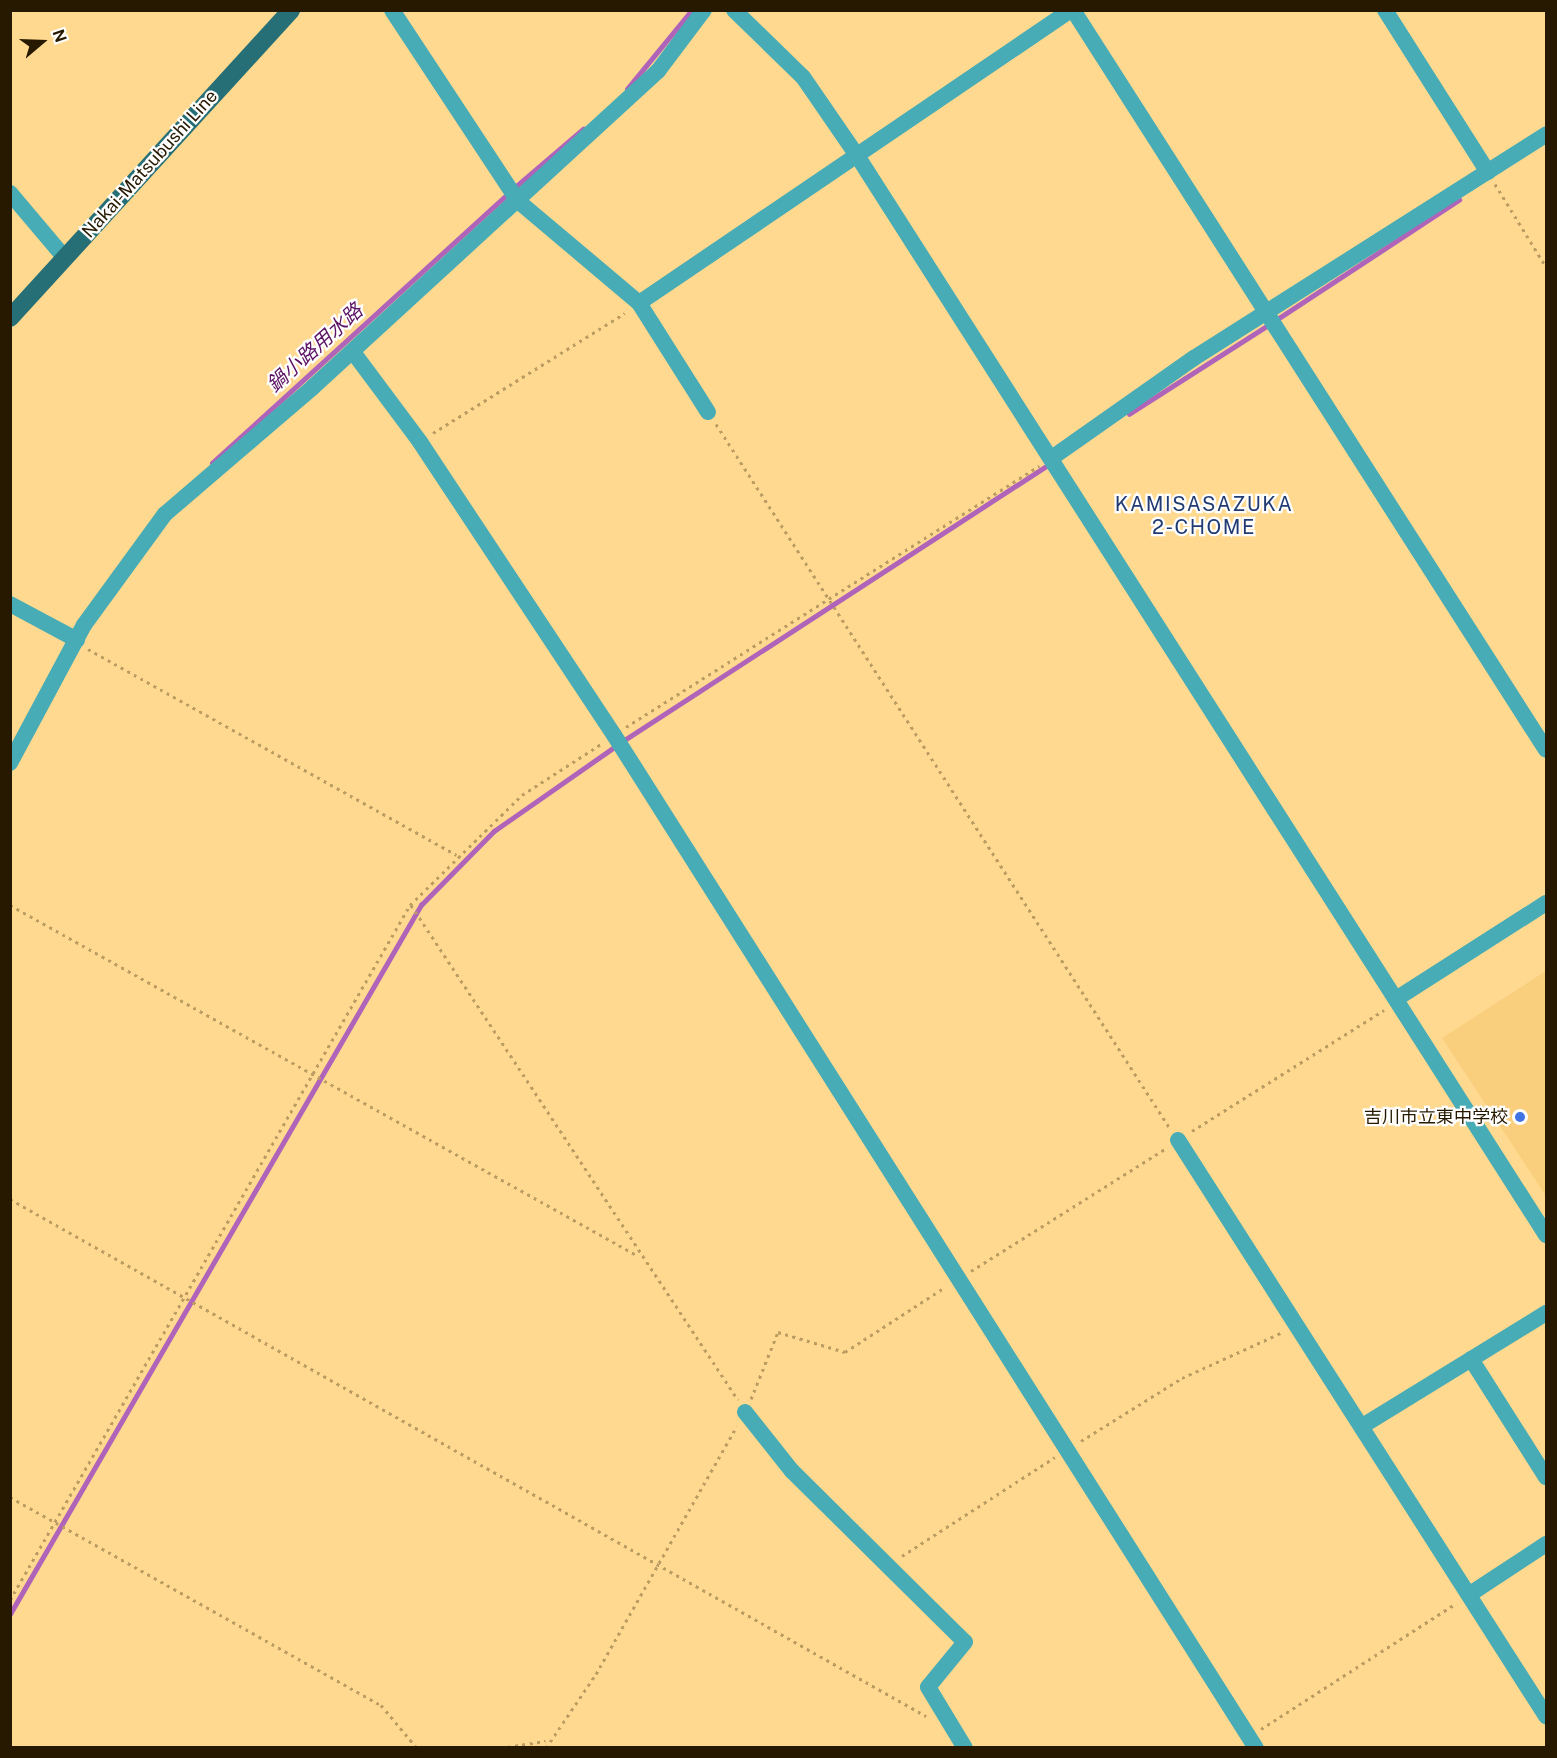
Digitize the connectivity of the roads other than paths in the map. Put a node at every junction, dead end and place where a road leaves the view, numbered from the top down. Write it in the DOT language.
graph roads {
  1 [pos="291,10"];
  2 [pos="392,10"];
  3 [pos="704,10"];
  4 [pos="734,10"];
  5 [pos="1072,10"];
  6 [pos="1385,10"];
  7 [pos="1546,135"];
  8 [pos="858,157"];
  9 [pos="1488,172"];
  10 [pos="10,193"];
  11 [pos="518,201"];
  12 [pos="65,258"];
  13 [pos="639,303"];
  14 [pos="1268,311"];
  15 [pos="10,318"];
  16 [pos="353,352"];
  17 [pos="708,412"];
  18 [pos="1053,457"];
  19 [pos="10,604"];
  20 [pos="77,640"];
  21 [pos="1546,750"];
  22 [pos="10,763"];
  23 [pos="1546,903"];
  24 [pos="1397,1000"];
  25 [pos="1178,1140"];
  26 [pos="1546,1235"];
  27 [pos="1546,1314"];
  28 [pos="1471,1359"];
  29 [pos="745,1412"];
  30 [pos="1364,1425"];
  31 [pos="1546,1477"];
  32 [pos="1546,1544"];
  33 [pos="1470,1594"];
  34 [pos="1546,1716"];
  35 [pos="1253,1742"];
  36 [pos="965,1748"];
  1 -- 12 [label="main road, Nakai-Matsubushi Line"];
  2 -- 11 [label="street"];
  3 -- 11 [label="street"];
  4 -- 8 [label="street"];
  5 -- 8 [label="street"];
  5 -- 14 [label="street"];
  6 -- 9 [label="street"];
  7 -- 9 [label="street"];
  8 -- 13 [label="street"];
  8 -- 18 [label="street"];
  9 -- 14 [label="street"];
  10 -- 12 [label="street"];
  11 -- 13 [label="street"];
  11 -- 16 [label="street"];
  12 -- 15 [label="main road, Nakai-Matsubushi Line"];
  13 -- 17 [label="street"];
  14 -- 18 [label="street"];
  14 -- 21 [label="street"];
  16 -- 20 [label="street"];
  16 -- 35 [label="street"];
  18 -- 24 [label="street"];
  19 -- 20 [label="street"];
  20 -- 22 [label="street"];
  23 -- 24 [label="street"];
  24 -- 26 [label="street"];
  25 -- 30 [label="street"];
  27 -- 28 [label="street"];
  28 -- 30 [label="street"];
  28 -- 31 [label="street"];
  29 -- 36 [label="street"];
  30 -- 33 [label="street"];
  32 -- 33 [label="street"];
  33 -- 34 [label="street"];
}
